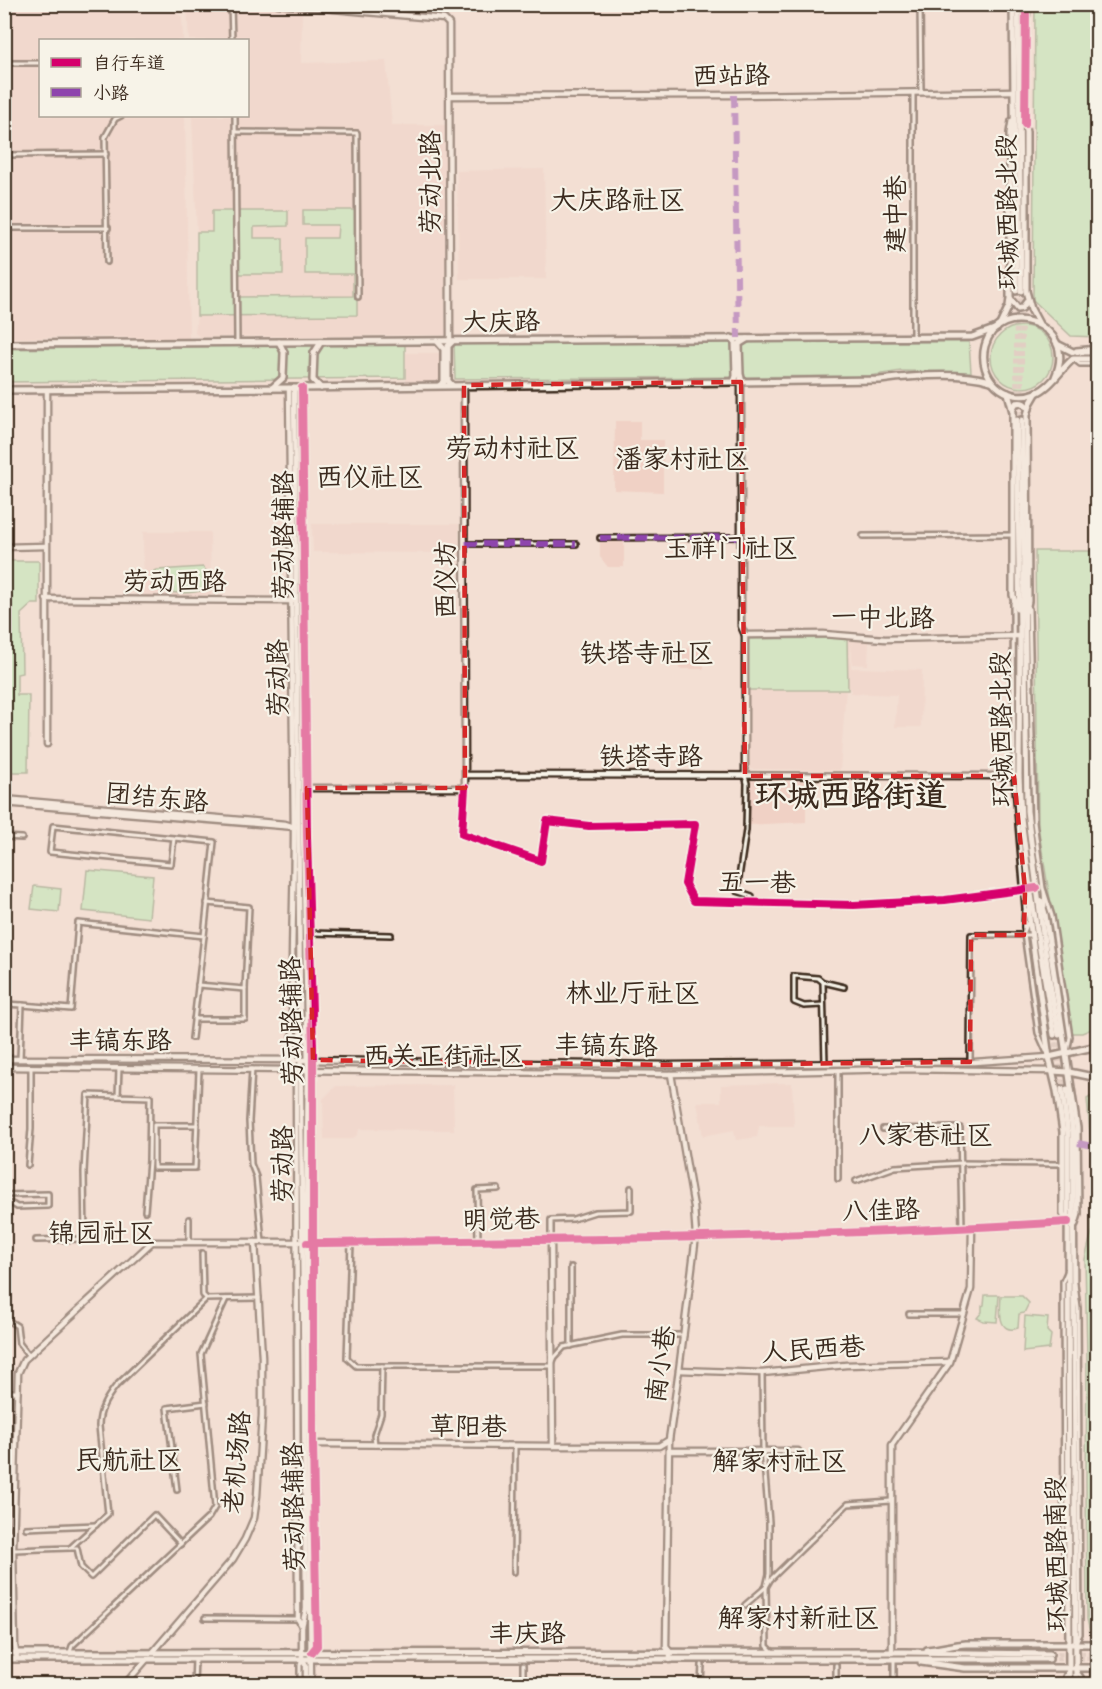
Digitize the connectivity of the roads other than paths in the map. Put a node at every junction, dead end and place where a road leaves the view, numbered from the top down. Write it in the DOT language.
graph roads {
  1 [pos="231,4"];
  2 [pos="278,4"];
  3 [pos="920,4"];
  4 [pos="1011,4"];
  5 [pos="1019,4"];
  6 [pos="1028,4"];
  7 [pos="1016,16"];
  8 [pos="1018,32"];
  9 [pos="232,39"];
  10 [pos="1025,44"];
  11 [pos="4,63"];
  12 [pos="39,63"];
  13 [pos="913,91"];
  14 [pos="921,91"];
  15 [pos="1014,91"];
  16 [pos="450,96"];
  17 [pos="1019,96"];
  18 [pos="1014,110"];
  19 [pos="120,117"];
  20 [pos="235,117"];
  21 [pos="1025,124"];
  22 [pos="236,132"];
  23 [pos="106,154"];
  24 [pos="4,155"];
  25 [pos="4,228"];
  26 [pos="108,228"];
  27 [pos="107,262"];
  28 [pos="358,297"];
  29 [pos="1010,298"];
  30 [pos="1028,300"];
  31 [pos="1039,324"];
  32 [pos="999,327"];
  33 [pos="913,337"];
  34 [pos="730,338"];
  35 [pos="751,338"];
  36 [pos="437,341"];
  37 [pos="452,341"];
  38 [pos="237,342"];
  39 [pos="279,342"];
  40 [pos="321,342"];
  41 [pos="4,344"];
  42 [pos="1057,344"];
  43 [pos="1098,350"];
  44 [pos="1077,352"];
  45 [pos="1077,359"];
  46 [pos="1098,359"];
  47 [pos="1098,364"];
  48 [pos="1054,377"];
  49 [pos="991,381"];
  50 [pos="734,382"];
  51 [pos="742,382"];
  52 [pos="440,385"];
  53 [pos="452,385"];
  54 [pos="464,385"];
  55 [pos="272,388"];
  56 [pos="296,388"];
  57 [pos="321,388"];
  58 [pos="4,390"];
  59 [pos="47,390"];
  60 [pos="1037,392"];
  61 [pos="1008,393"];
  62 [pos="1012,409"];
  63 [pos="1029,409"];
  64 [pos="1019,420"];
  65 [pos="1013,535"];
  66 [pos="863,536"];
  67 [pos="740,537"];
  68 [pos="600,538"];
  69 [pos="465,544"];
  70 [pos="576,544"];
  71 [pos="46,546"];
  72 [pos="4,547"];
  73 [pos="1013,595"];
  74 [pos="46,599"];
  75 [pos="298,601"];
  76 [pos="1028,601"];
  77 [pos="1022,620"];
  78 [pos="745,635"];
  79 [pos="1017,636"];
  80 [pos="47,744"];
  81 [pos="466,775"];
  82 [pos="745,776"];
  83 [pos="1016,776"];
  84 [pos="300,788"];
  85 [pos="465,788"];
  86 [pos="4,801"];
  87 [pos="300,828"];
  88 [pos="4,837"];
  89 [pos="22,838"];
  90 [pos="174,838"];
  91 [pos="1034,888"];
  92 [pos="207,903"];
  93 [pos="752,904"];
  94 [pos="1025,908"];
  95 [pos="1029,917"];
  96 [pos="310,933"];
  97 [pos="1024,934"];
  98 [pos="391,935"];
  99 [pos="1032,935"];
  100 [pos="204,936"];
  101 [pos="823,982"];
  102 [pos="198,984"];
  103 [pos="844,987"];
  104 [pos="245,989"];
  105 [pos="4,1004"];
  106 [pos="22,1005"];
  107 [pos="823,1005"];
  108 [pos="194,1019"];
  109 [pos="1056,1035"];
  110 [pos="192,1038"];
  111 [pos="1095,1046"];
  112 [pos="1067,1054"];
  113 [pos="1049,1057"];
  114 [pos="4,1059"];
  115 [pos="20,1059"];
  116 [pos="294,1060"];
  117 [pos="303,1060"];
  118 [pos="313,1060"];
  119 [pos="970,1062"];
  120 [pos="825,1064"];
  121 [pos="4,1067"];
  122 [pos="31,1067"];
  123 [pos="119,1068"];
  124 [pos="200,1068"];
  125 [pos="252,1069"];
  126 [pos="295,1069"];
  127 [pos="301,1069"];
  128 [pos="311,1069"];
  129 [pos="838,1070"];
  130 [pos="1052,1071"];
  131 [pos="1069,1072"];
  132 [pos="671,1074"];
  133 [pos="1098,1078"];
  134 [pos="118,1096"];
  135 [pos="197,1125"];
  136 [pos="883,1129"];
  137 [pos="961,1163"];
  138 [pos="1064,1164"];
  139 [pos="28,1165"];
  140 [pos="838,1179"];
  141 [pos="855,1181"];
  142 [pos="631,1188"];
  143 [pos="498,1189"];
  144 [pos="4,1195"];
  145 [pos="4,1204"];
  146 [pos="145,1211"];
  147 [pos="189,1219"];
  148 [pos="1068,1222"];
  149 [pos="963,1228"];
  150 [pos="972,1228"];
  151 [pos="1073,1230"];
  152 [pos="696,1236"];
  153 [pos="36,1240"];
  154 [pos="551,1240"];
  155 [pos="477,1241"];
  156 [pos="189,1242"];
  157 [pos="255,1242"];
  158 [pos="262,1242"];
  159 [pos="304,1242"];
  160 [pos="351,1242"];
  161 [pos="202,1253"];
  162 [pos="571,1267"];
  163 [pos="1074,1279"];
  164 [pos="259,1298"];
  165 [pos="206,1299"];
  166 [pos="226,1299"];
  167 [pos="909,1314"];
  168 [pos="965,1314"];
  169 [pos="4,1318"];
  170 [pos="684,1335"];
  171 [pos="572,1346"];
  172 [pos="28,1356"];
  173 [pos="950,1362"];
  174 [pos="382,1366"];
  175 [pos="551,1366"];
  176 [pos="679,1370"];
  177 [pos="762,1373"];
  178 [pos="4,1392"];
  179 [pos="18,1392"];
  180 [pos="206,1403"];
  181 [pos="669,1440"];
  182 [pos="308,1444"];
  183 [pos="375,1445"];
  184 [pos="515,1446"];
  185 [pos="553,1446"];
  186 [pos="670,1451"];
  187 [pos="763,1451"];
  188 [pos="798,1451"];
  189 [pos="177,1490"];
  190 [pos="891,1501"];
  191 [pos="96,1525"];
  192 [pos="26,1528"];
  193 [pos="4,1532"];
  194 [pos="14,1532"];
  195 [pos="181,1544"];
  196 [pos="70,1548"];
  197 [pos="13,1550"];
  198 [pos="1074,1554"];
  199 [pos="1080,1566"];
  200 [pos="514,1572"];
  201 [pos="766,1587"];
  202 [pos="4,1595"];
  203 [pos="14,1595"];
  204 [pos="746,1605"];
  205 [pos="205,1618"];
  206 [pos="298,1619"];
  207 [pos="302,1626"];
  208 [pos="1072,1644"];
  209 [pos="1098,1644"];
  210 [pos="70,1652"];
  211 [pos="153,1652"];
  212 [pos="302,1652"];
  213 [pos="312,1652"];
  214 [pos="670,1652"];
  215 [pos="773,1652"];
  216 [pos="904,1652"];
  217 [pos="4,1653"];
  218 [pos="892,1653"];
  219 [pos="16,1656"];
  220 [pos="4,1659"];
  221 [pos="147,1659"];
  222 [pos="195,1659"];
  223 [pos="302,1659"];
  224 [pos="311,1659"];
  225 [pos="897,1659"];
  226 [pos="670,1660"];
  227 [pos="523,1665"];
  228 [pos="702,1665"];
  229 [pos="836,1665"];
  230 [pos="1098,1668"];
  231 [pos="1072,1669"];
  232 [pos="125,1684"];
  233 [pos="194,1684"];
  234 [pos="300,1684"];
  235 [pos="306,1684"];
  236 [pos="311,1684"];
  237 [pos="523,1684"];
  238 [pos="702,1684"];
  239 [pos="836,1684"];
  240 [pos="894,1684"];
  241 [pos="1065,1684"];
  242 [pos="1069,1684"];
  243 [pos="1076,1684"];
  244 [pos="1081,1684"];
  1 -- 9 [label="street"];
  2 -- 16 [label="street, 劳动北路"];
  3 -- 14 [label="street"];
  4 -- 7 [label="main road"];
  5 -- 7 [label="main road"];
  6 -- 10 [label="street"];
  7 -- 8 [label="main road, 环城西路北段"];
  7 -- 15 [label="main road, 环城西路北段"];
  8 -- 10 [label="street"];
  8 -- 17 [label="main road, 环城西路北段"];
  10 -- 21 [label="street"];
  11 -- 12 [label="street"];
  13 -- 14 [label="street, 西站路"];
  13 -- 16 [label="street, 西站路"];
  13 -- 33 [label="street, 建中巷"];
  14 -- 15 [label="street, 西站路"];
  15 -- 18 [label="main road, 环城西路北段"];
  16 -- 37 [label="street, 劳动北路"];
  17 -- 18 [label="main road, 环城西路北段"];
  17 -- 21 [label="main road, 环城西路北段"];
  18 -- 29 [label="main road, 环城西路北段"];
  19 -- 23 [label="street"];
  20 -- 22 [label="street"];
  21 -- 30 [label="main road, 环城西路北段"];
  22 -- 28 [label="street"];
  22 -- 38 [label="street"];
  23 -- 24 [label="street"];
  23 -- 26 [label="street"];
  25 -- 26 [label="street"];
  26 -- 27 [label="street"];
  29 -- 30 [label="main road"];
  29 -- 32 [label="main road, 环城西路北段"];
  30 -- 31 [label="main road, 环城西路北段"];
  31 -- 32 [label="main road"];
  31 -- 42 [label="main road"];
  32 -- 33 [label="main road, 大庆路"];
  32 -- 49 [label="main road"];
  33 -- 35 [label="main road, 大庆路"];
  34 -- 35 [label="main road, 大庆路"];
  34 -- 37 [label="main road, 大庆路"];
  34 -- 50 [label="main road"];
  35 -- 51 [label="main road"];
  36 -- 37 [label="main road, 大庆路"];
  36 -- 40 [label="main road, 大庆路"];
  36 -- 52 [label="main road"];
  37 -- 53 [label="main road"];
  38 -- 39 [label="main road, 大庆路"];
  38 -- 41 [label="main road, 大庆路"];
  39 -- 40 [label="main road, 大庆路"];
  39 -- 55 [label="main road"];
  40 -- 57 [label="main road"];
  42 -- 44 [label="main road"];
  42 -- 48 [label="main road"];
  43 -- 44 [label="main road"];
  44 -- 45 [label="main road"];
  45 -- 46 [label="main road"];
  45 -- 47 [label="street"];
  45 -- 48 [label="main road"];
  48 -- 60 [label="main road"];
  49 -- 51 [label="main road"];
  49 -- 61 [label="main road"];
  50 -- 51 [label="main road"];
  50 -- 54 [label="main road"];
  51 -- 67 [label="street"];
  52 -- 53 [label="main road"];
  52 -- 57 [label="main road"];
  53 -- 54 [label="main road"];
  54 -- 69 [label="street, 西仪坊"];
  55 -- 56 [label="main road"];
  55 -- 59 [label="main road"];
  56 -- 57 [label="main road"];
  56 -- 75 [label="street, 劳动路辅路"];
  56 -- 75 [label="street, 劳动路"];
  58 -- 59 [label="main road"];
  59 -- 71 [label="street"];
  60 -- 61 [label="main road"];
  60 -- 63 [label="main road"];
  61 -- 62 [label="main road"];
  62 -- 63 [label="main road"];
  62 -- 65 [label="main road"];
  63 -- 76 [label="main road"];
  64 -- 77 [label="main road, 环城西路北段"];
  65 -- 66 [label="street"];
  65 -- 73 [label="main road"];
  67 -- 68 [label="street"];
  67 -- 78 [label="street"];
  69 -- 70 [label="street"];
  69 -- 81 [label="street, 西仪坊"];
  71 -- 72 [label="street"];
  71 -- 74 [label="street"];
  73 -- 77 [label="main road"];
  73 -- 79 [label="street"];
  74 -- 75 [label="street, 劳动西路"];
  74 -- 80 [label="street"];
  75 -- 84 [label="street, 劳动路"];
  75 -- 84 [label="street, 劳动路辅路"];
  76 -- 77 [label="main road"];
  76 -- 91 [label="street"];
  77 -- 79 [label="main road, 环城西路北段"];
  77 -- 91 [label="main road, 环城西路北段"];
  78 -- 79 [label="street, 一中北路"];
  78 -- 82 [label="street"];
  79 -- 83 [label="main road, 环城西路北段"];
  81 -- 82 [label="street, 铁塔寺路"];
  81 -- 85 [label="street"];
  82 -- 83 [label="street, 铁塔寺路"];
  82 -- 93 [label="street"];
  83 -- 91 [label="main road, 环城西路北段"];
  84 -- 85 [label="street"];
  84 -- 87 [label="street, 劳动路"];
  84 -- 87 [label="street, 劳动路辅路"];
  85 -- 93 [label="street, 五一巷"];
  86 -- 87 [label="street, 团结东路"];
  87 -- 96 [label="street, 劳动路辅路"];
  87 -- 116 [label="street, 劳动路辅路"];
  87 -- 117 [label="street, 劳动路"];
  88 -- 89 [label="street"];
  90 -- 90 [label="street"];
  90 -- 92 [label="street"];
  91 -- 93 [label="street, 五一巷"];
  91 -- 94 [label="street"];
  91 -- 95 [label="main road"];
  91 -- 109 [label="main road, 环城西路北段"];
  91 -- 112 [label="main road"];
  91 -- 112 [label="street"];
  92 -- 100 [label="street"];
  92 -- 104 [label="street"];
  94 -- 95 [label="street"];
  94 -- 97 [label="street"];
  95 -- 97 [label="street"];
  95 -- 99 [label="main road"];
  96 -- 98 [label="street"];
  96 -- 118 [label="street, 劳动路辅路"];
  97 -- 99 [label="street"];
  97 -- 113 [label="street"];
  97 -- 119 [label="street"];
  99 -- 113 [label="main road"];
  100 -- 102 [label="street"];
  100 -- 106 [label="street"];
  101 -- 103 [label="street"];
  101 -- 107 [label="street"];
  101 -- 107 [label="street"];
  102 -- 104 [label="street"];
  102 -- 108 [label="street"];
  104 -- 108 [label="street"];
  105 -- 106 [label="street"];
  106 -- 115 [label="street"];
  107 -- 120 [label="street"];
  108 -- 110 [label="street"];
  111 -- 112 [label="main road, 丰镐东路"];
  112 -- 113 [label="main road, 丰镐东路"];
  112 -- 131 [label="main road"];
  113 -- 119 [label="street, 丰镐东路"];
  113 -- 130 [label="main road"];
  114 -- 115 [label="street, 丰镐东路"];
  115 -- 116 [label="street, 丰镐东路"];
  116 -- 117 [label="street, 丰镐东路"];
  116 -- 126 [label="street, 劳动路辅路"];
  117 -- 118 [label="street, 丰镐东路"];
  117 -- 127 [label="street, 劳动路"];
  117 -- 128 [label="street, 劳动路"];
  118 -- 120 [label="street, 丰镐东路"];
  118 -- 128 [label="street, 劳动路辅路"];
  119 -- 120 [label="street, 丰镐东路"];
  121 -- 122 [label="street, 丰镐东路"];
  122 -- 123 [label="street, 丰镐东路"];
  122 -- 139 [label="street"];
  123 -- 124 [label="street, 丰镐东路"];
  123 -- 134 [label="street"];
  124 -- 125 [label="street, 丰镐东路"];
  124 -- 135 [label="street"];
  125 -- 126 [label="street, 丰镐东路"];
  125 -- 158 [label="street"];
  126 -- 127 [label="street, 丰镐东路"];
  126 -- 159 [label="street, 劳动路辅路"];
  127 -- 128 [label="street, 丰镐东路"];
  127 -- 159 [label="street, 劳动路"];
  128 -- 132 [label="street, 丰镐东路"];
  128 -- 159 [label="street, 劳动路"];
  129 -- 130 [label="street, 丰镐东路"];
  129 -- 132 [label="street, 丰镐东路"];
  129 -- 140 [label="street"];
  130 -- 131 [label="main road, 丰镐东路"];
  130 -- 138 [label="main road"];
  131 -- 133 [label="main road, 丰镐东路"];
  131 -- 151 [label="main road"];
  132 -- 152 [label="street, 南小巷"];
  134 -- 146 [label="street"];
  134 -- 153 [label="street"];
  135 -- 135 [label="street"];
  136 -- 137 [label="street"];
  137 -- 138 [label="street"];
  137 -- 141 [label="street"];
  137 -- 149 [label="street"];
  138 -- 148 [label="main road"];
  142 -- 154 [label="street"];
  143 -- 155 [label="street"];
  144 -- 145 [label="street"];
  147 -- 156 [label="street"];
  148 -- 150 [label="street, 八佳路"];
  148 -- 151 [label="main road, 环城西路南段"];
  148 -- 208 [label="main road, 环城西路南段"];
  149 -- 150 [label="street, 八佳路"];
  149 -- 152 [label="street, 八佳路"];
  150 -- 168 [label="street"];
  151 -- 163 [label="main road, 环城西路南段"];
  152 -- 154 [label="street, 明觉巷"];
  152 -- 170 [label="street, 南小巷"];
  154 -- 155 [label="street, 明觉巷"];
  154 -- 175 [label="street"];
  155 -- 160 [label="street, 明觉巷"];
  156 -- 157 [label="street, 明觉巷"];
  156 -- 172 [label="street, 明觉巷"];
  157 -- 158 [label="street, 明觉巷"];
  157 -- 164 [label="street, 老机场路"];
  158 -- 159 [label="street, 明觉巷"];
  159 -- 160 [label="street, 明觉巷"];
  159 -- 182 [label="street, 劳动路"];
  159 -- 182 [label="street, 劳动路辅路"];
  159 -- 206 [label="street, 劳动路辅路"];
  160 -- 174 [label="street"];
  161 -- 165 [label="street"];
  162 -- 171 [label="street"];
  163 -- 198 [label="main road, 环城西路南段"];
  163 -- 199 [label="street, 环城西路南段"];
  164 -- 166 [label="street"];
  164 -- 211 [label="street, 老机场路"];
  165 -- 166 [label="street"];
  165 -- 191 [label="street"];
  166 -- 180 [label="street"];
  167 -- 168 [label="street"];
  168 -- 173 [label="street"];
  169 -- 172 [label="street"];
  170 -- 171 [label="street"];
  170 -- 176 [label="street, 南小巷"];
  171 -- 175 [label="street"];
  172 -- 179 [label="street"];
  173 -- 177 [label="street, 人民西巷"];
  173 -- 190 [label="street"];
  174 -- 175 [label="street"];
  174 -- 183 [label="street"];
  175 -- 185 [label="street"];
  176 -- 177 [label="street, 人民西巷"];
  176 -- 181 [label="street, 南小巷"];
  177 -- 187 [label="street"];
  178 -- 179 [label="street"];
  179 -- 194 [label="street"];
  180 -- 189 [label="street"];
  180 -- 195 [label="street"];
  181 -- 185 [label="street, 草阳巷"];
  181 -- 186 [label="street, 南小巷"];
  182 -- 183 [label="street, 草阳巷"];
  182 -- 207 [label="street, 劳动路"];
  182 -- 213 [label="street, 劳动路"];
  183 -- 184 [label="street, 草阳巷"];
  184 -- 185 [label="street, 草阳巷"];
  184 -- 200 [label="street"];
  186 -- 187 [label="street"];
  186 -- 214 [label="street, 南小巷"];
  187 -- 188 [label="street"];
  187 -- 201 [label="street"];
  190 -- 201 [label="street"];
  190 -- 218 [label="street"];
  191 -- 192 [label="street"];
  191 -- 196 [label="street"];
  193 -- 194 [label="street"];
  194 -- 197 [label="street"];
  195 -- 196 [label="street"];
  195 -- 210 [label="street"];
  196 -- 197 [label="street"];
  197 -- 203 [label="street"];
  198 -- 199 [label="street"];
  198 -- 208 [label="main road, 环城西路南段"];
  199 -- 208 [label="street, 环城西路南段"];
  201 -- 204 [label="street"];
  201 -- 215 [label="street"];
  202 -- 203 [label="street"];
  203 -- 219 [label="street"];
  205 -- 206 [label="street"];
  206 -- 207 [label="street, 劳动路辅路"];
  207 -- 212 [label="street, 劳动路"];
  208 -- 209 [label="main road"];
  208 -- 216 [label="main road"];
  208 -- 231 [label="main road, 环城西路南段"];
  210 -- 211 [label="main road, 丰庆路"];
  210 -- 219 [label="main road, 丰庆路"];
  211 -- 212 [label="main road, 丰庆路"];
  212 -- 213 [label="main road, 丰庆路"];
  212 -- 223 [label="street, 劳动路"];
  213 -- 214 [label="main road, 丰庆路"];
  213 -- 224 [label="street, 劳动路"];
  214 -- 215 [label="main road, 丰庆路"];
  214 -- 226 [label="street, 南小巷"];
  215 -- 218 [label="main road, 丰庆路"];
  216 -- 218 [label="main road, 丰庆路"];
  216 -- 225 [label="main road, 丰庆路"];
  217 -- 219 [label="main road, 丰庆路"];
  219 -- 220 [label="main road, 丰庆路"];
  219 -- 221 [label="main road, 丰庆路"];
  221 -- 222 [label="main road, 丰庆路"];
  221 -- 232 [label="street"];
  222 -- 223 [label="main road, 丰庆路"];
  222 -- 233 [label="street"];
  223 -- 224 [label="main road, 丰庆路"];
  223 -- 234 [label="street"];
  223 -- 235 [label="street, 劳动路"];
  224 -- 226 [label="main road, 丰庆路"];
  224 -- 236 [label="street, 劳动路"];
  225 -- 226 [label="main road, 丰庆路"];
  225 -- 231 [label="main road"];
  225 -- 240 [label="street"];
  227 -- 237 [label="street"];
  228 -- 238 [label="street"];
  229 -- 239 [label="street"];
  230 -- 231 [label="main road"];
  231 -- 241 [label="street"];
  231 -- 242 [label="main road"];
  231 -- 243 [label="main road"];
  231 -- 244 [label="street"];
}
